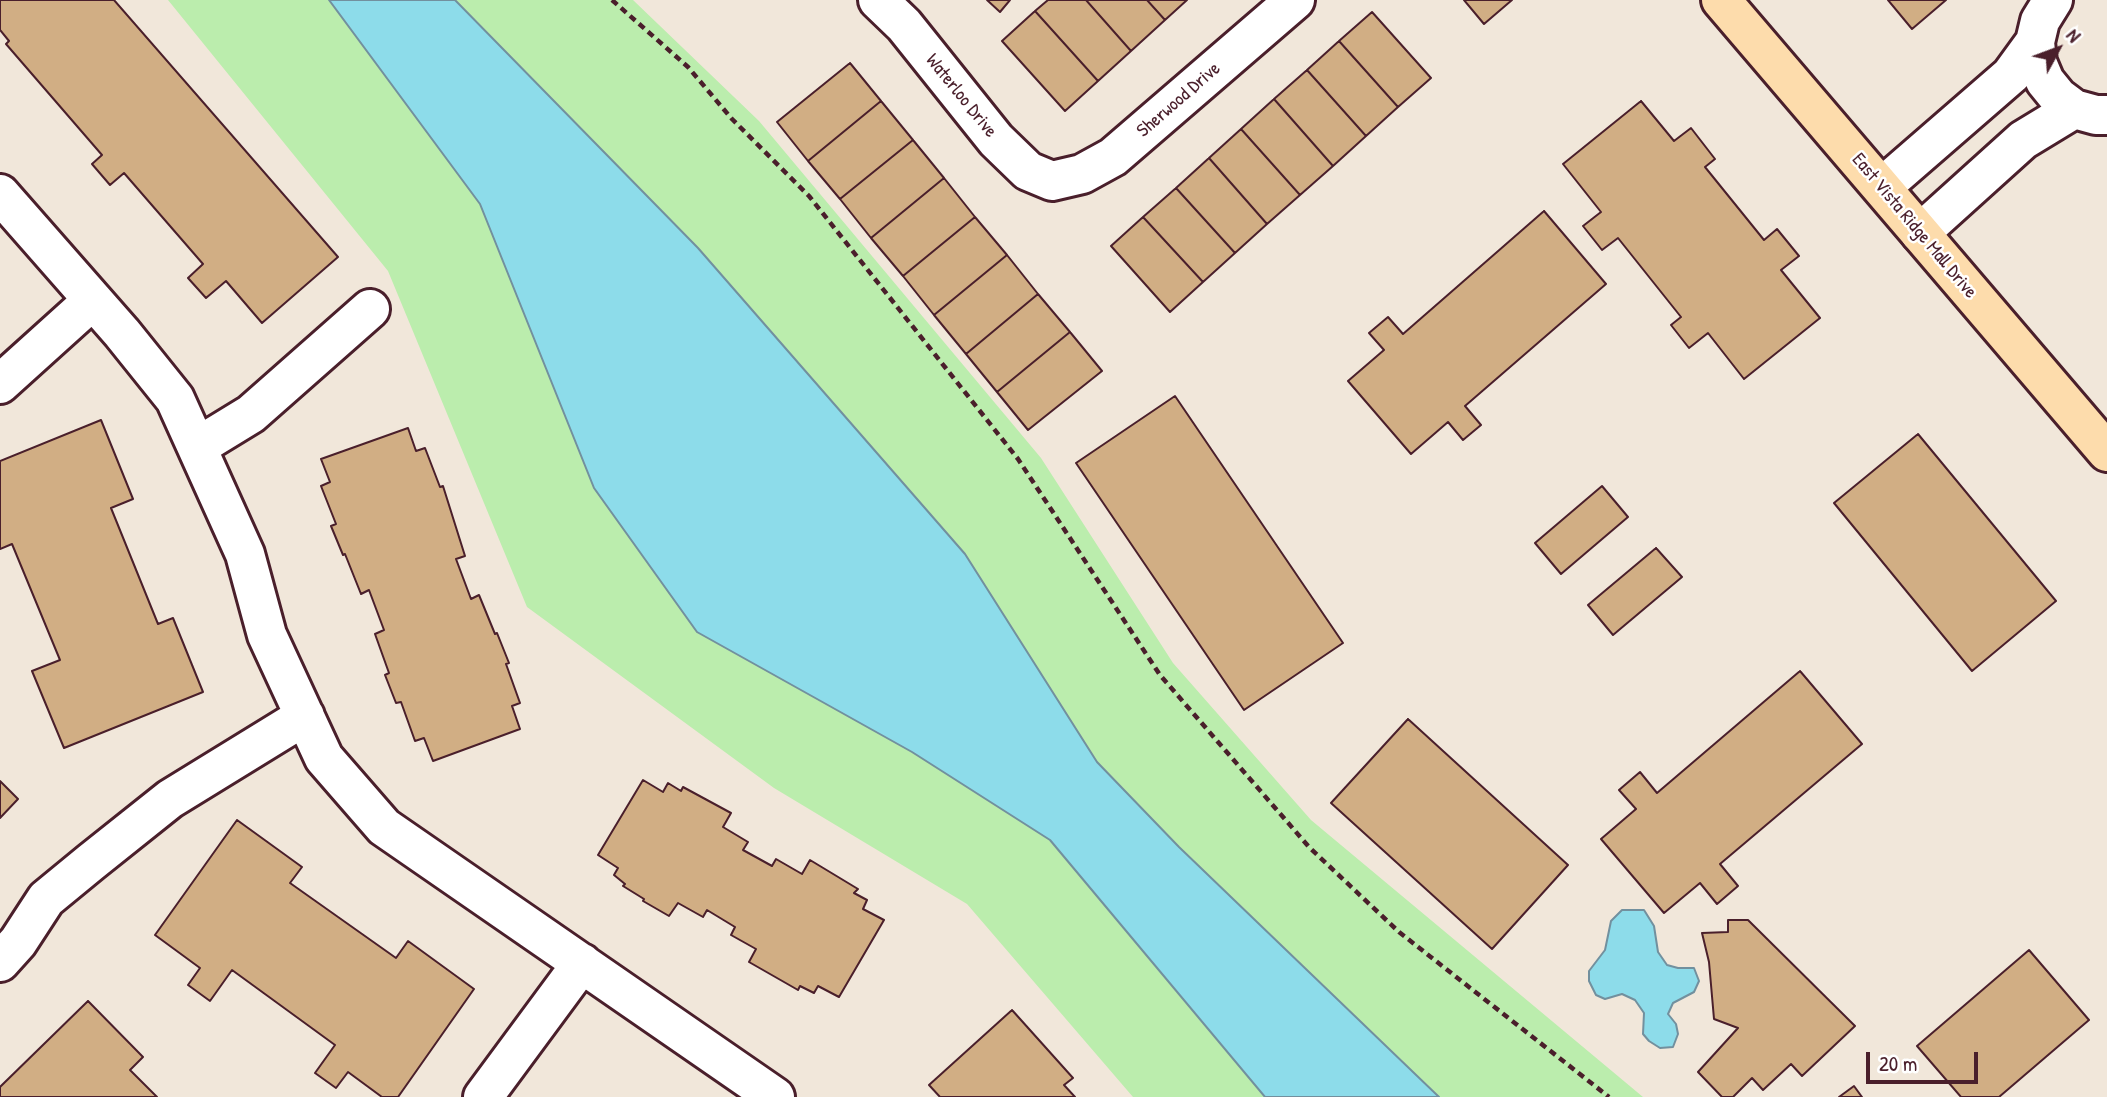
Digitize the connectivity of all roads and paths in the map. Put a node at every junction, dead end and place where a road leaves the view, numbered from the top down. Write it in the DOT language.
graph roads {
  1 [pos="612,0"];
  2 [pos="878,0"];
  3 [pos="1294,0"];
  4 [pos="1721,0"];
  5 [pos="2053,0"];
  6 [pos="2035,42"];
  7 [pos="2091,112"];
  8 [pos="1052,181"];
  9 [pos="1882,187"];
  10 [pos="0,194"];
  11 [pos="1920,233"];
  12 [pos="93,300"];
  13 [pos="370,309"];
  14 [pos="0,384"];
  15 [pos="197,447"];
  16 [pos="2107,452"];
  17 [pos="305,716"];
  18 [pos="0,962"];
  19 [pos="582,963"];
  20 [pos="482,1097"];
  21 [pos="775,1097"];
  22 [pos="1609,1097"];
  1 -- 22 [label="path"];
  2 -- 8 [label="street, Waterloo Drive"];
  3 -- 8 [label="street, Sherwood Drive"];
  4 -- 9 [label="main road, East Vista Ridge Mall Drive"];
  5 -- 6 [label="street"];
  6 -- 7 [label="street"];
  6 -- 9 [label="street"];
  7 -- 11 [label="street"];
  9 -- 11 [label="main road, East Vista Ridge Mall Drive"];
  10 -- 12 [label="street"];
  11 -- 16 [label="main road, East Vista Ridge Mall Drive"];
  12 -- 14 [label="street"];
  12 -- 15 [label="street"];
  13 -- 15 [label="street"];
  15 -- 17 [label="street"];
  17 -- 18 [label="street"];
  17 -- 19 [label="street"];
  19 -- 20 [label="street"];
  19 -- 21 [label="street"];
}
